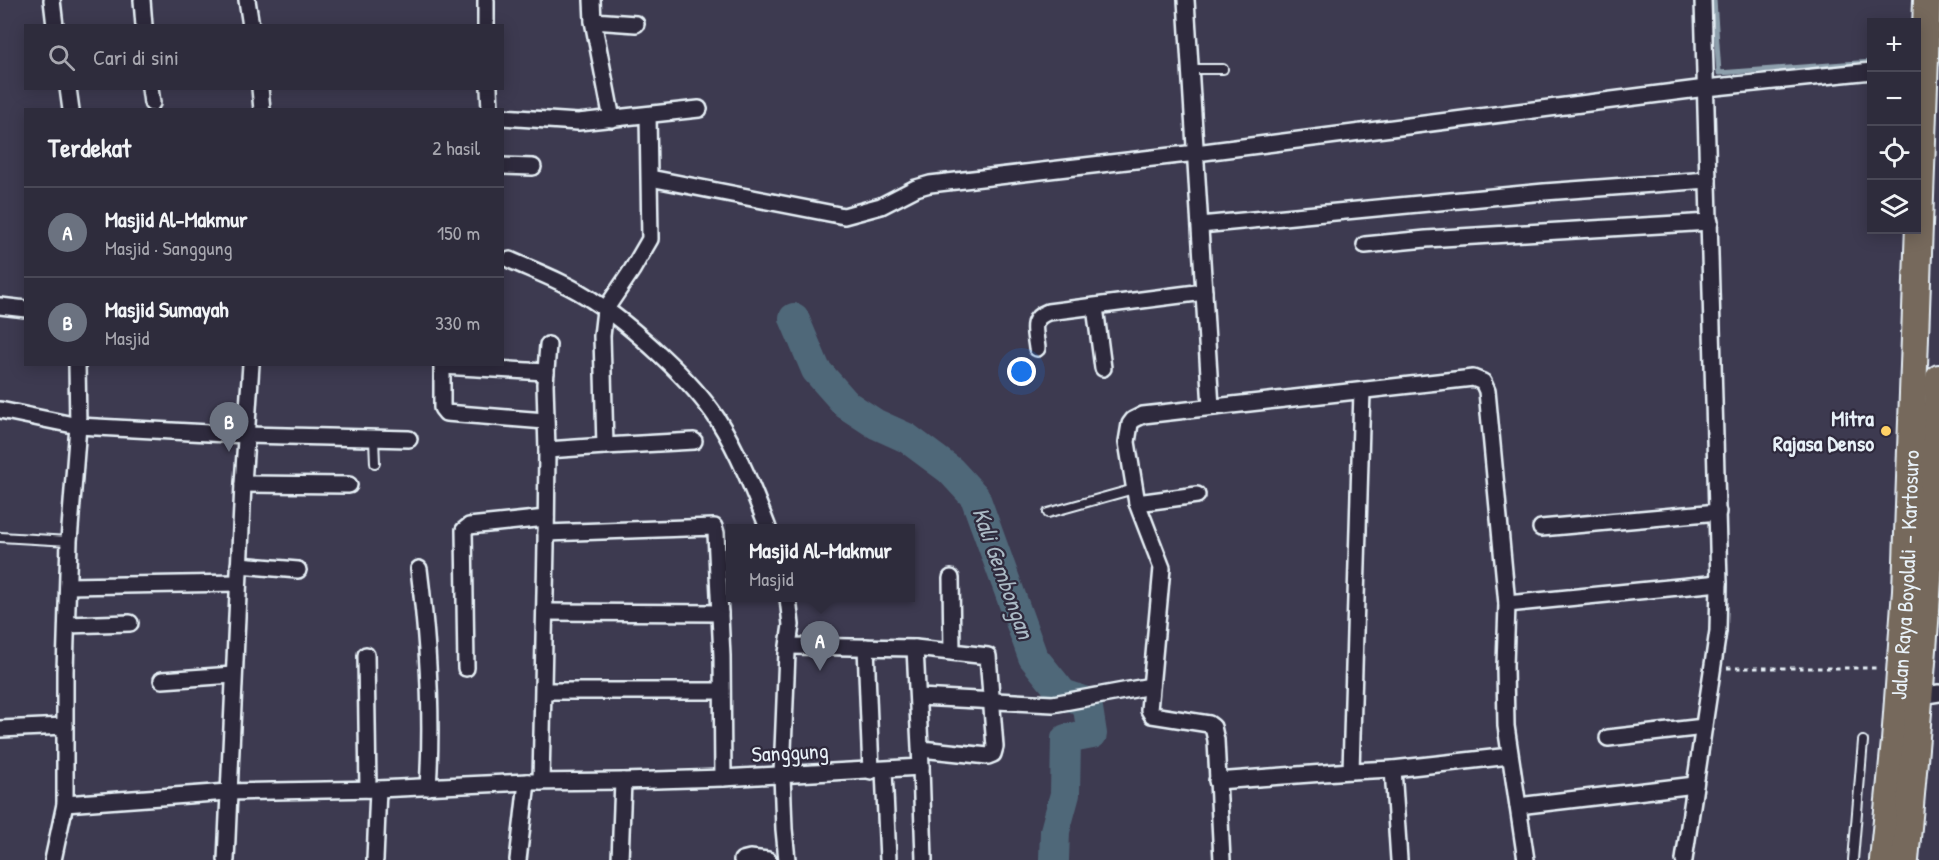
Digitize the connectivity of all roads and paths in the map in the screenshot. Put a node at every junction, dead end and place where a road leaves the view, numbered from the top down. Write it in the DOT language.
graph roads {
  1 [pos="52,0"];
  2 [pos="142,0"];
  3 [pos="247,0"];
  4 [pos="486,0"];
  5 [pos="592,0"];
  6 [pos="1186,0"];
  7 [pos="1702,0"];
  8 [pos="1927,0"];
  9 [pos="593,21"];
  10 [pos="55,24"];
  11 [pos="144,24"];
  12 [pos="251,24"];
  13 [pos="486,24"];
  14 [pos="636,24"];
  15 [pos="1933,32"];
  16 [pos="1927,66"];
  17 [pos="1191,69"];
  18 [pos="1222,69"];
  19 [pos="1867,71"];
  20 [pos="1706,88"];
  21 [pos="68,90"];
  22 [pos="260,90"];
  23 [pos="489,90"];
  24 [pos="71,108"];
  25 [pos="262,108"];
  26 [pos="490,108"];
  27 [pos="699,109"];
  28 [pos="648,116"];
  29 [pos="504,117"];
  30 [pos="612,119"];
  31 [pos="1196,153"];
  32 [pos="504,166"];
  33 [pos="533,167"];
  34 [pos="650,178"];
  35 [pos="1708,180"];
  36 [pos="1710,222"];
  37 [pos="1200,225"];
  38 [pos="1365,245"];
  39 [pos="510,260"];
  40 [pos="1204,292"];
  41 [pos="0,306"];
  42 [pos="1095,307"];
  43 [pos="24,309"];
  44 [pos="605,310"];
  45 [pos="548,345"];
  46 [pos="1037,348"];
  47 [pos="77,366"];
  48 [pos="251,366"];
  49 [pos="442,366"];
  50 [pos="457,366"];
  51 [pos="1103,368"];
  52 [pos="546,372"];
  53 [pos="1939,378"];
  54 [pos="1362,391"];
  55 [pos="1211,407"];
  56 [pos="0,410"];
  57 [pos="545,421"];
  58 [pos="78,426"];
  59 [pos="246,435"];
  60 [pos="374,439"];
  61 [pos="409,439"];
  62 [pos="694,441"];
  63 [pos="605,446"];
  64 [pos="547,450"];
  65 [pos="375,463"];
  66 [pos="1937,481"];
  67 [pos="243,484"];
  68 [pos="349,485"];
  69 [pos="1197,495"];
  70 [pos="1136,496"];
  71 [pos="1718,512"];
  72 [pos="1048,513"];
  73 [pos="766,524"];
  74 [pos="546,526"];
  75 [pos="1541,528"];
  76 [pos="0,537"];
  77 [pos="69,541"];
  78 [pos="239,565"];
  79 [pos="419,569"];
  80 [pos="298,570"];
  81 [pos="951,578"];
  82 [pos="238,583"];
  83 [pos="1719,583"];
  84 [pos="68,586"];
  85 [pos="789,602"];
  86 [pos="1508,604"];
  87 [pos="545,612"];
  88 [pos="720,614"];
  89 [pos="129,623"];
  90 [pos="67,625"];
  91 [pos="789,646"];
  92 [pos="866,647"];
  93 [pos="915,648"];
  94 [pos="952,652"];
  95 [pos="366,655"];
  96 [pos="1902,667"];
  97 [pos="466,668"];
  98 [pos="1713,668"];
  99 [pos="234,675"];
  100 [pos="162,680"];
  101 [pos="1151,686"];
  102 [pos="544,691"];
  103 [pos="722,691"];
  104 [pos="1930,695"];
  105 [pos="919,697"];
  106 [pos="992,699"];
  107 [pos="65,726"];
  108 [pos="1704,727"];
  109 [pos="0,729"];
  110 [pos="1608,738"];
  111 [pos="1863,741"];
  112 [pos="921,748"];
  113 [pos="1510,756"];
  114 [pos="921,767"];
  115 [pos="1393,769"];
  116 [pos="877,770"];
  117 [pos="1351,771"];
  118 [pos="782,774"];
  119 [pos="723,778"];
  120 [pos="623,781"];
  121 [pos="1217,781"];
  122 [pos="534,782"];
  123 [pos="1695,785"];
  124 [pos="428,787"];
  125 [pos="373,789"];
  126 [pos="228,792"];
  127 [pos="64,804"];
  128 [pos="1518,806"];
  129 [pos="53,860"];
  130 [pos="225,860"];
  131 [pos="375,860"];
  132 [pos="518,860"];
  133 [pos="620,860"];
  134 [pos="742,860"];
  135 [pos="768,860"];
  136 [pos="787,860"];
  137 [pos="888,860"];
  138 [pos="924,860"];
  139 [pos="1221,860"];
  140 [pos="1399,860"];
  141 [pos="1526,860"];
  142 [pos="1684,860"];
  143 [pos="1853,860"];
  144 [pos="1883,860"];
  145 [pos="1905,860"];
  1 -- 10 [label="street"];
  2 -- 11 [label="street"];
  3 -- 12 [label="street"];
  4 -- 13 [label="street"];
  5 -- 9 [label="street"];
  6 -- 17 [label="street"];
  7 -- 20 [label="street"];
  8 -- 15 [label="highway, Jalan Raya Boyolali - Kartosuro"];
  9 -- 14 [label="street"];
  9 -- 30 [label="street"];
  15 -- 16 [label="highway, Jalan Raya Boyolali - Kartosuro"];
  16 -- 96 [label="highway, Jalan Raya Boyolali - Kartosuro"];
  17 -- 18 [label="lane"];
  17 -- 31 [label="street"];
  19 -- 20 [label="street"];
  20 -- 31 [label="street"];
  20 -- 35 [label="street"];
  21 -- 24 [label="street"];
  22 -- 25 [label="street"];
  23 -- 26 [label="street"];
  27 -- 28 [label="street"];
  28 -- 30 [label="street"];
  28 -- 34 [label="street"];
  29 -- 30 [label="street"];
  31 -- 34 [label="street"];
  31 -- 37 [label="street"];
  32 -- 33 [label="street"];
  34 -- 44 [label="street"];
  35 -- 36 [label="street"];
  35 -- 37 [label="street"];
  36 -- 38 [label="street"];
  36 -- 71 [label="street"];
  37 -- 40 [label="street"];
  39 -- 44 [label="street"];
  40 -- 42 [label="street"];
  40 -- 55 [label="street"];
  41 -- 43 [label="street"];
  42 -- 46 [label="street"];
  42 -- 51 [label="street"];
  44 -- 63 [label="street"];
  44 -- 73 [label="street"];
  45 -- 52 [label="street"];
  47 -- 58 [label="street"];
  48 -- 59 [label="street"];
  49 -- 57 [label="street"];
  50 -- 52 [label="street"];
  52 -- 57 [label="street"];
  53 -- 66 [label="highway, Jalan Raya Boyolali - Kartosuro"];
  54 -- 55 [label="street"];
  54 -- 86 [label="street"];
  54 -- 117 [label="street"];
  55 -- 70 [label="street"];
  56 -- 58 [label="street"];
  57 -- 64 [label="street"];
  58 -- 59 [label="street"];
  58 -- 77 [label="street"];
  59 -- 60 [label="street"];
  59 -- 67 [label="street"];
  60 -- 61 [label="street"];
  60 -- 65 [label="lane"];
  62 -- 63 [label="street"];
  63 -- 64 [label="street"];
  64 -- 74 [label="street"];
  66 -- 104 [label="highway, Jalan Raya Boyolali - Kartosuro"];
  67 -- 68 [label="street"];
  67 -- 78 [label="street"];
  69 -- 70 [label="street"];
  70 -- 72 [label="lane"];
  70 -- 101 [label="street"];
  71 -- 75 [label="street"];
  71 -- 83 [label="street"];
  74 -- 87 [label="street"];
  74 -- 88 [label="street"];
  74 -- 97 [label="street"];
  76 -- 77 [label="lane"];
  77 -- 84 [label="street"];
  78 -- 80 [label="street"];
  78 -- 82 [label="street"];
  79 -- 124 [label="street"];
  81 -- 94 [label="street"];
  82 -- 84 [label="street"];
  82 -- 99 [label="street"];
  83 -- 86 [label="street"];
  83 -- 98 [label="street"];
  84 -- 90 [label="street"];
  85 -- 91 [label="street"];
  86 -- 113 [label="street"];
  87 -- 88 [label="street"];
  87 -- 102 [label="street"];
  88 -- 103 [label="street"];
  89 -- 90 [label="street"];
  90 -- 107 [label="street"];
  91 -- 92 [label="street"];
  91 -- 118 [label="street"];
  92 -- 93 [label="street"];
  92 -- 116 [label="street"];
  93 -- 94 [label="street"];
  93 -- 105 [label="street"];
  94 -- 106 [label="street"];
  95 -- 125 [label="street"];
  96 -- 98 [label="path"];
  96 -- 144 [label="highway, Jalan Raya Boyolali - Kartosuro"];
  98 -- 108 [label="street"];
  99 -- 100 [label="street"];
  99 -- 126 [label="street"];
  101 -- 106 [label="street"];
  101 -- 121 [label="street"];
  102 -- 103 [label="street"];
  102 -- 122 [label="street"];
  103 -- 119 [label="street"];
  104 -- 145 [label="highway, Jalan Raya Boyolali - Kartosuro"];
  105 -- 106 [label="street"];
  105 -- 112 [label="street"];
  106 -- 112 [label="street"];
  107 -- 109 [label="street"];
  107 -- 127 [label="street"];
  108 -- 110 [label="street"];
  108 -- 123 [label="street"];
  111 -- 143 [label="lane"];
  112 -- 114 [label="street"];
  113 -- 115 [label="street"];
  113 -- 128 [label="street"];
  114 -- 116 [label="street, Sanggung"];
  114 -- 138 [label="street"];
  115 -- 117 [label="street"];
  115 -- 140 [label="street"];
  116 -- 118 [label="street, Sanggung"];
  116 -- 137 [label="street"];
  117 -- 121 [label="street"];
  118 -- 119 [label="street, Sanggung"];
  118 -- 136 [label="street"];
  119 -- 120 [label="street, Sanggung"];
  120 -- 122 [label="street, Sanggung"];
  120 -- 133 [label="street"];
  121 -- 139 [label="street"];
  122 -- 124 [label="street, Sanggung"];
  122 -- 132 [label="street"];
  123 -- 128 [label="street"];
  123 -- 142 [label="street"];
  124 -- 125 [label="street, Sanggung"];
  125 -- 126 [label="street, Sanggung"];
  125 -- 131 [label="street"];
  126 -- 127 [label="street, Sanggung"];
  126 -- 130 [label="street"];
  127 -- 129 [label="street"];
  128 -- 141 [label="street"];
  134 -- 135 [label="street"];
}
